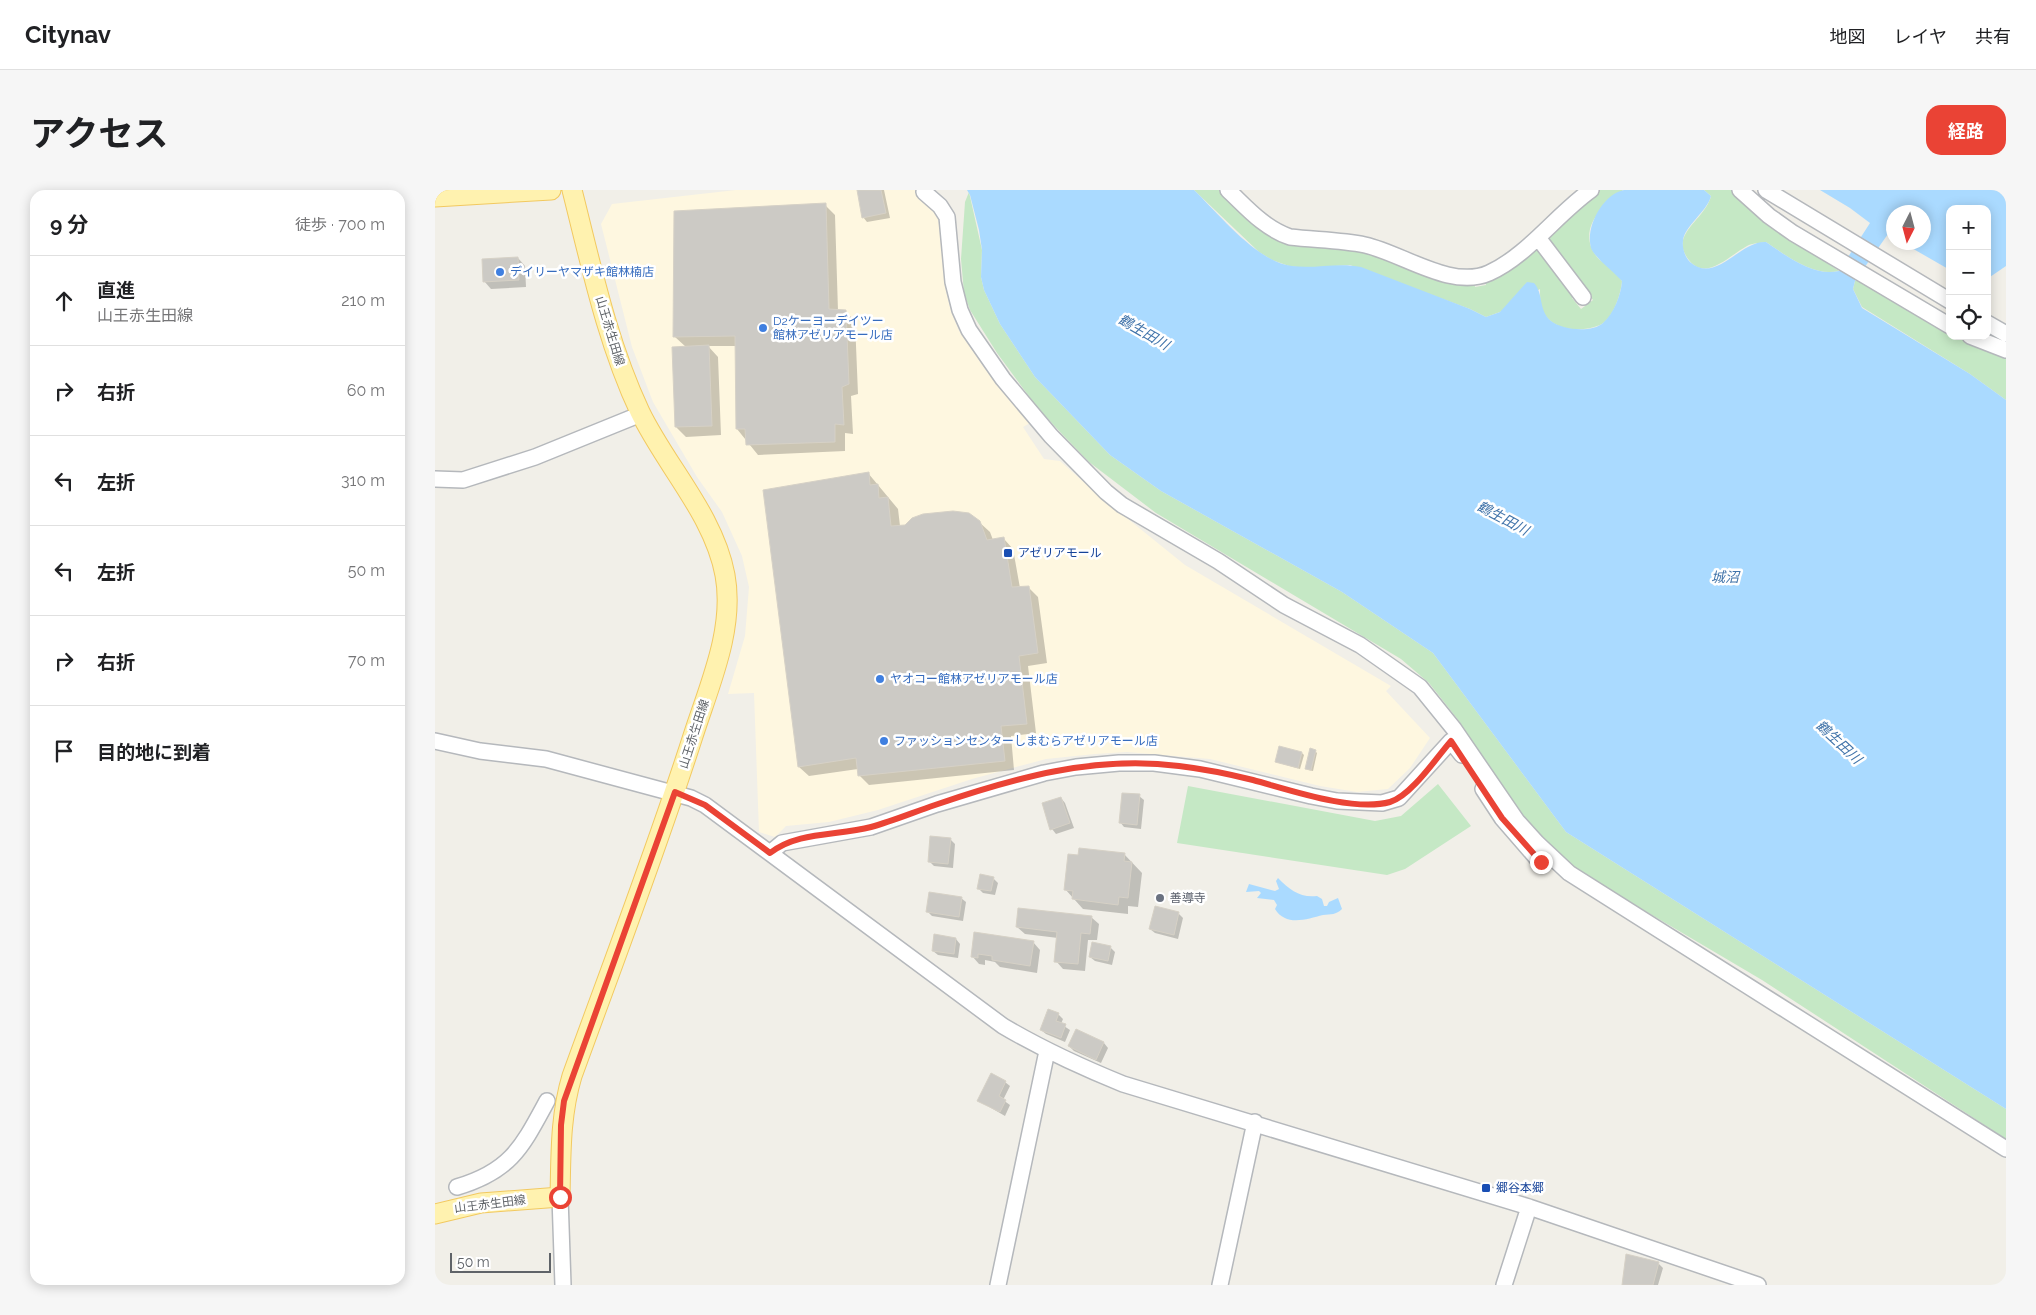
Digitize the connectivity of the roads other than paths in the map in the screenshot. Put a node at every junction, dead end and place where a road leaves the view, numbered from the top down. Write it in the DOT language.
graph roads {
  1 [pos="551,190"];
  2 [pos="572,190"];
  3 [pos="1228,190"];
  4 [pos="1591,190"];
  5 [pos="1740,190"];
  6 [pos="1766,190"];
  7 [pos="924,192"];
  8 [pos="435,197"];
  9 [pos="1539,238"];
  10 [pos="1583,297"];
  11 [pos="1946,299"];
  12 [pos="1946,324"];
  13 [pos="1991,325"];
  14 [pos="2006,334"];
  15 [pos="1980,340"];
  16 [pos="2006,350"];
  17 [pos="641,414"];
  18 [pos="435,479"];
  19 [pos="435,741"];
  20 [pos="675,792"];
  21 [pos="770,853"];
  22 [pos="1541,862"];
  23 [pos="1047,1052"];
  24 [pos="547,1101"];
  25 [pos="1255,1122"];
  26 [pos="2006,1149"];
  27 [pos="477,1181"];
  28 [pos="457,1187"];
  29 [pos="560,1197"];
  30 [pos="481,1203"];
  31 [pos="1529,1207"];
  32 [pos="435,1214"];
  33 [pos="563,1285"];
  34 [pos="997,1285"];
  35 [pos="1220,1285"];
  36 [pos="1504,1285"];
  37 [pos="1758,1285"];
  1 -- 8 [label="main road"];
  2 -- 17 [label="main road, 山王赤生田線"];
  3 -- 9 [label="street"];
  4 -- 9 [label="street"];
  5 -- 12 [label="street"];
  6 -- 11 [label="street"];
  7 -- 26 [label="street"];
  9 -- 10 [label="street"];
  13 -- 14 [label="street"];
  15 -- 16 [label="street"];
  17 -- 18 [label="street"];
  17 -- 20 [label="main road, 山王赤生田線"];
  19 -- 20 [label="street"];
  20 -- 21 [label="street"];
  20 -- 29 [label="main road, 山王赤生田線"];
  21 -- 22 [label="street"];
  21 -- 23 [label="street"];
  23 -- 25 [label="street"];
  23 -- 34 [label="street"];
  24 -- 27 [label="street"];
  25 -- 31 [label="street"];
  25 -- 35 [label="street"];
  27 -- 28 [label="street"];
  27 -- 30 [label="street"];
  29 -- 30 [label="main road, 山王赤生田線"];
  29 -- 33 [label="street"];
  30 -- 32 [label="main road, 山王赤生田線"];
  31 -- 36 [label="street"];
  31 -- 37 [label="street"];
}
